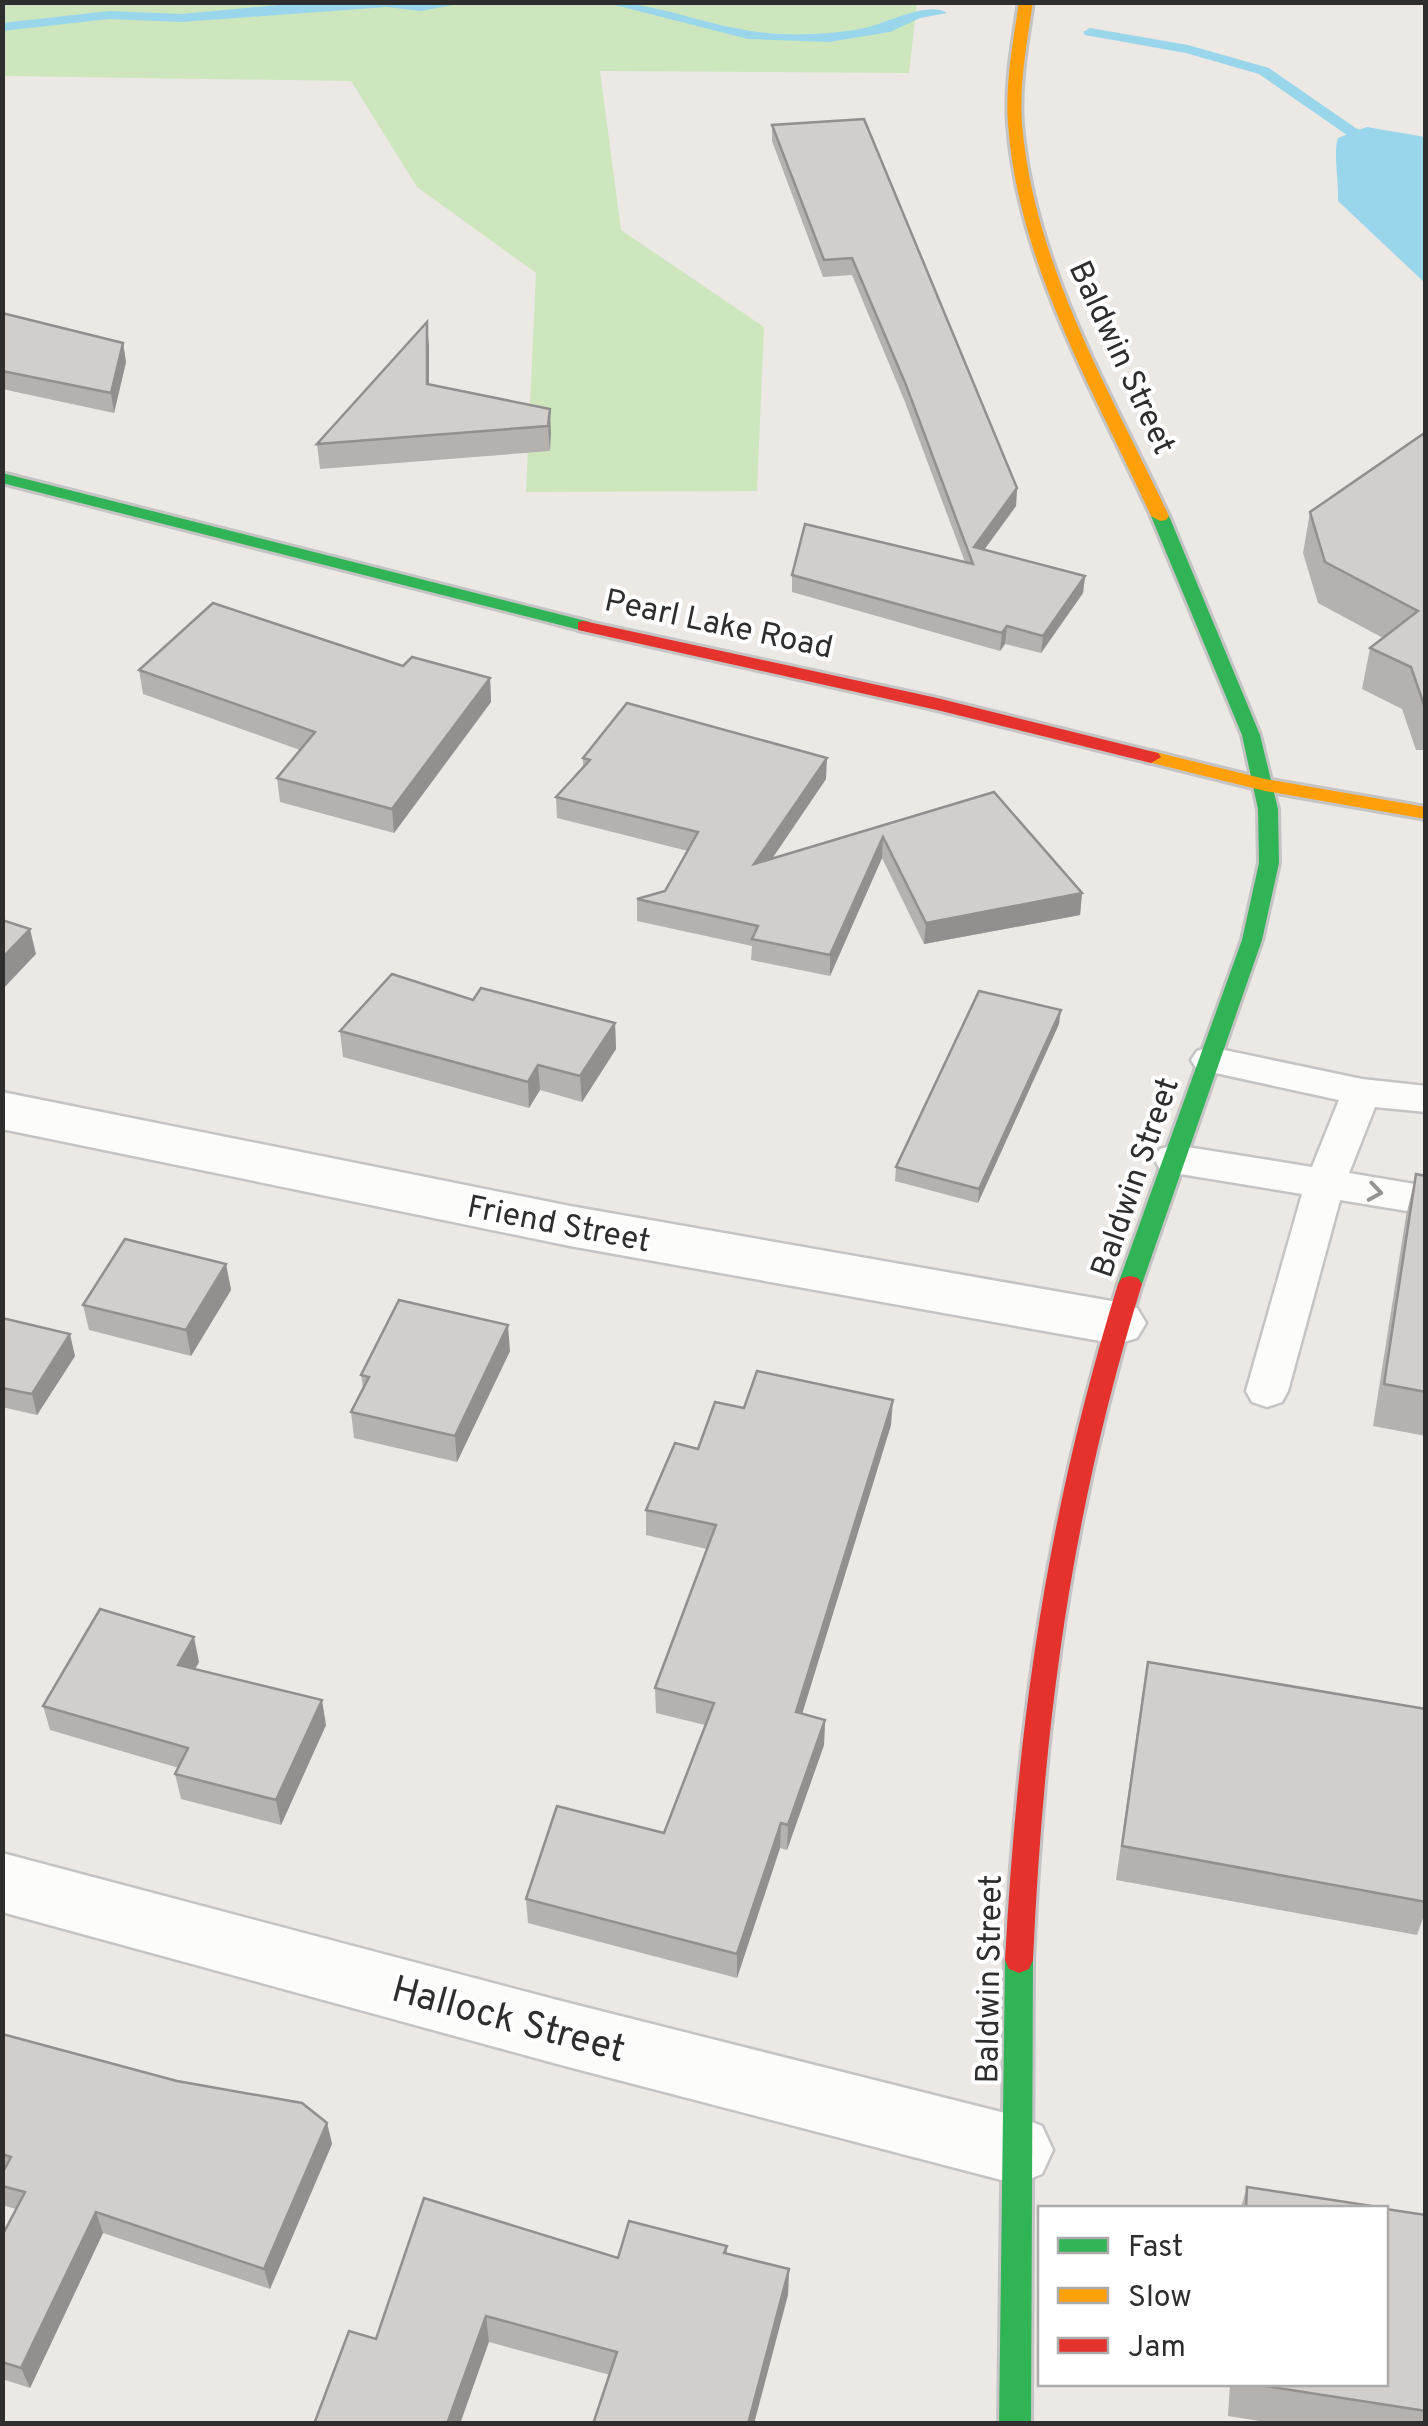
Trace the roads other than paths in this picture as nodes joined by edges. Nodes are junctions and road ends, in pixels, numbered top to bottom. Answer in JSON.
{"nodes":[{"id":1,"x":1026,"y":2,"type":"edge"},
{"id":2,"x":2,"y":478,"type":"edge"},
{"id":3,"x":1265,"y":785,"type":"junction"},
{"id":4,"x":1426,"y":813,"type":"edge"},
{"id":5,"x":1210,"y":1060,"type":"junction"},
{"id":6,"x":1362,"y":1092,"type":"junction"},
{"id":7,"x":1426,"y":1099,"type":"edge"},
{"id":8,"x":2,"y":1110,"type":"edge"},
{"id":9,"x":1174,"y":1160,"type":"junction"},
{"id":10,"x":1324,"y":1184,"type":"junction"},
{"id":11,"x":1426,"y":1200,"type":"edge"},
{"id":12,"x":1117,"y":1323,"type":"junction"},
{"id":13,"x":1268,"y":1391,"type":"dead end"},
{"id":14,"x":2,"y":1882,"type":"edge"},
{"id":15,"x":1018,"y":2150,"type":"junction"},
{"id":16,"x":1015,"y":2424,"type":"edge"}],
"edges":[{"from":1,"to":3,"type":"main road","name":"Baldwin Street"},
{"from":2,"to":3,"type":"main road","name":"Pearl Lake Road"},
{"from":3,"to":4,"type":"main road","name":"Pearl Lake Road"},
{"from":3,"to":5,"type":"main road","name":"Baldwin Street"},
{"from":5,"to":6,"type":"lane"},
{"from":5,"to":9,"type":"main road","name":"Baldwin Street"},
{"from":6,"to":7,"type":"lane"},
{"from":6,"to":10,"type":"lane"},
{"from":8,"to":12,"type":"street","name":"Friend Street"},
{"from":9,"to":10,"type":"lane"},
{"from":9,"to":12,"type":"main road","name":"Baldwin Street"},
{"from":10,"to":11,"type":"lane","one_way":true},
{"from":10,"to":13,"type":"lane"},
{"from":12,"to":15,"type":"main road","name":"Baldwin Street"},
{"from":14,"to":15,"type":"street","name":"Hallock Street"},
{"from":15,"to":16,"type":"main road","name":"Baldwin Street"}]}
